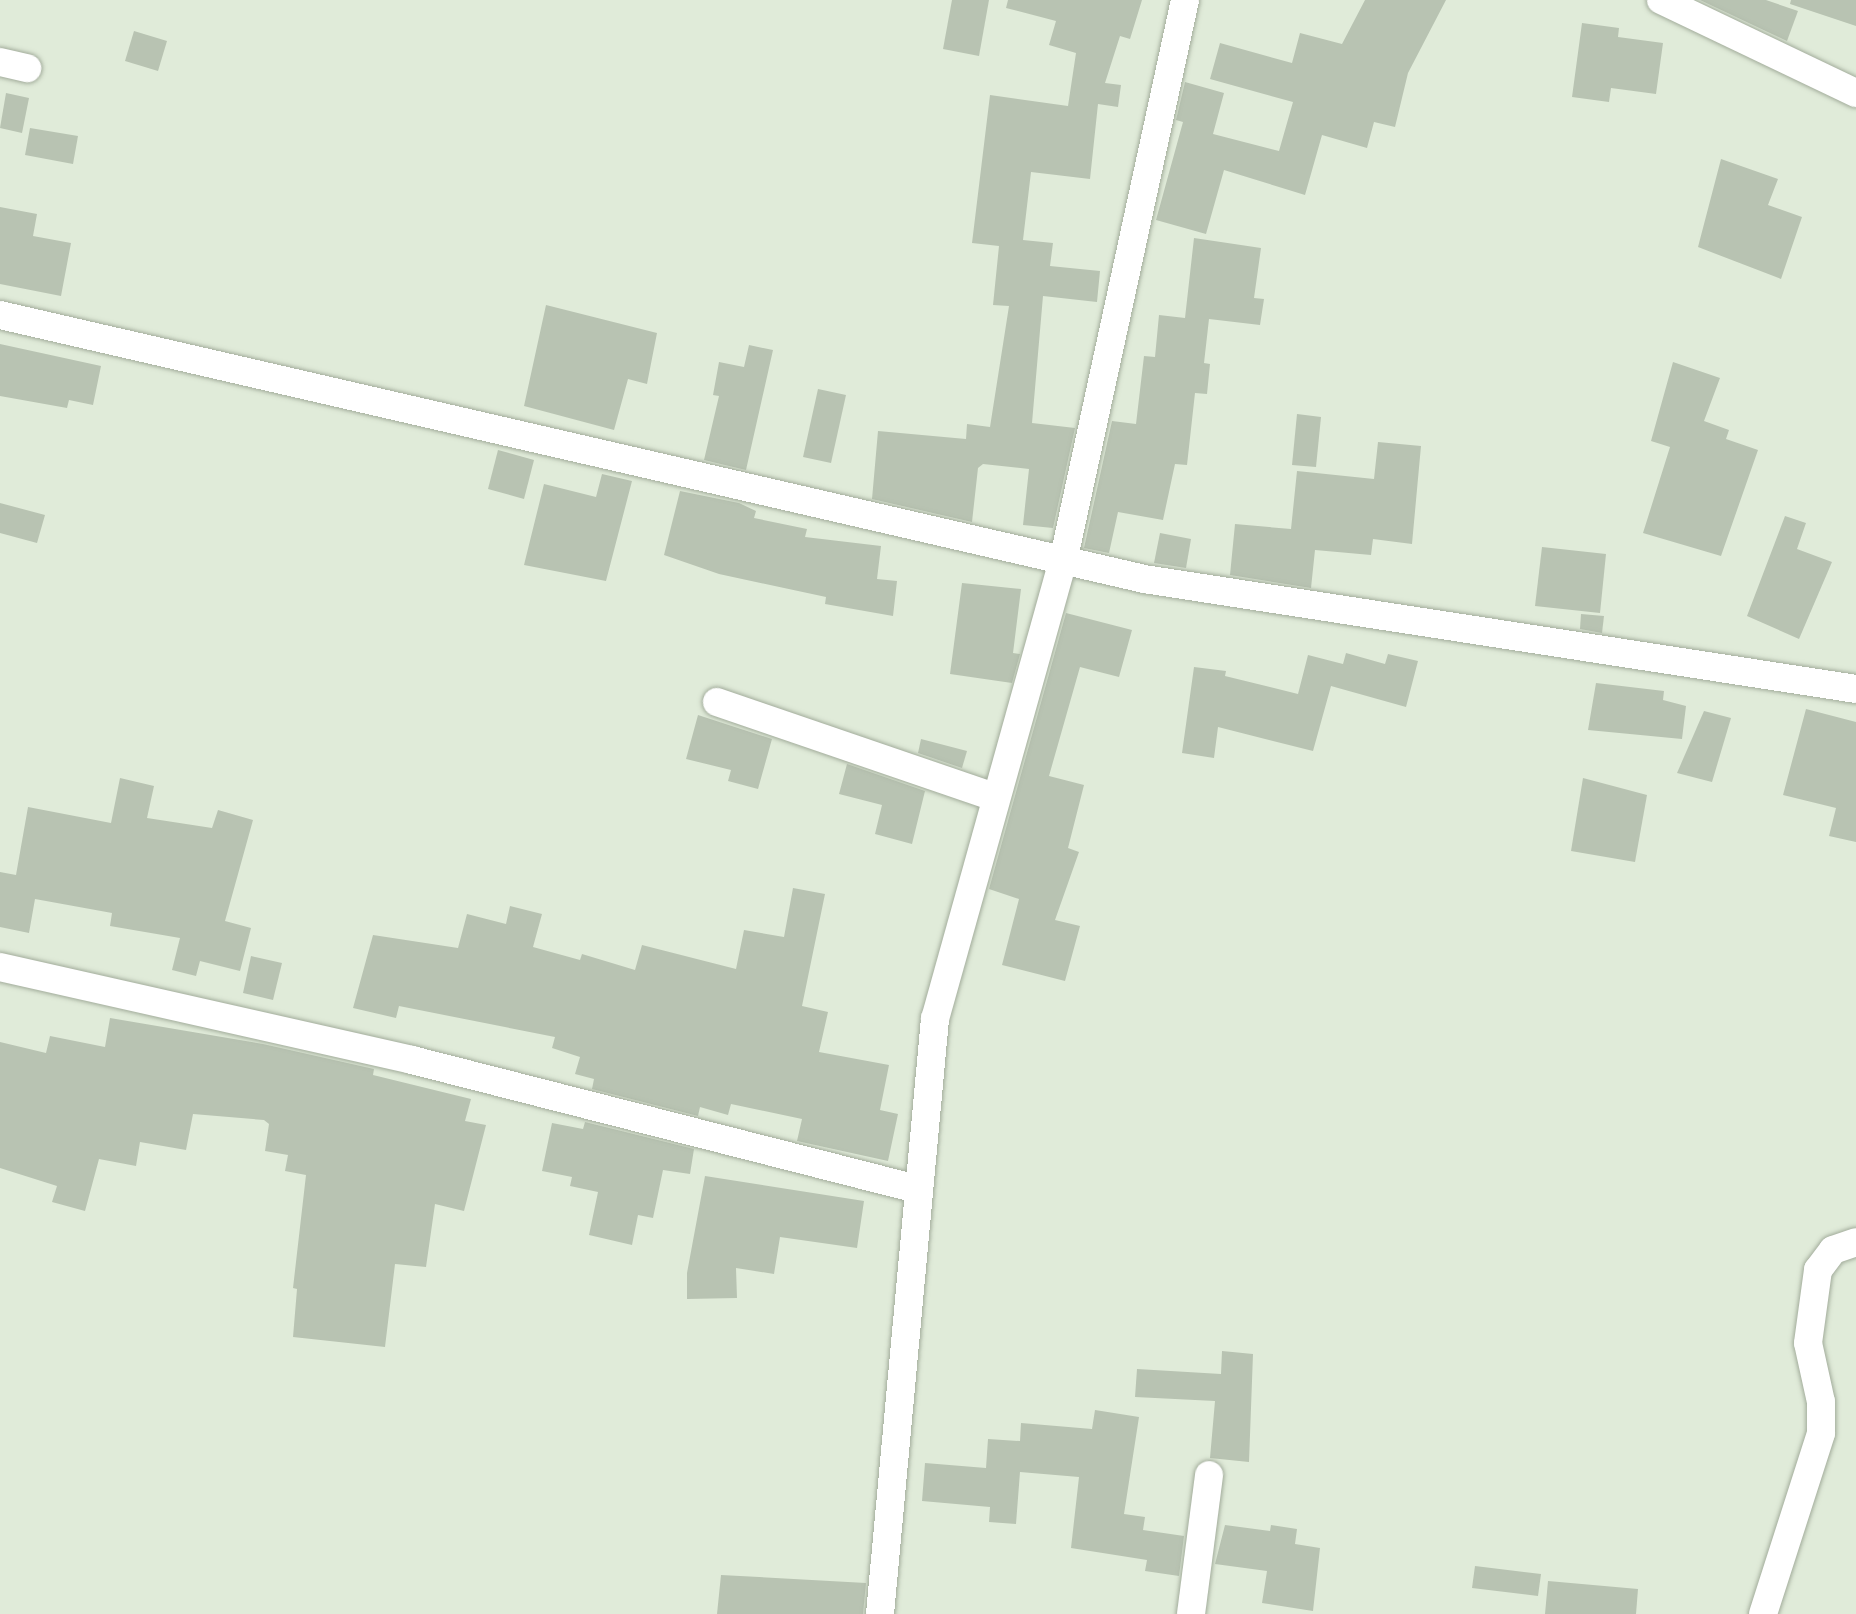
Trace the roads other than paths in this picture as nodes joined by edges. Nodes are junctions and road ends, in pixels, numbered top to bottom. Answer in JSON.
{"nodes":[{"id":1,"x":1661,"y":0,"type":"edge"},
{"id":2,"x":1181,"y":1,"type":"edge"},
{"id":3,"x":1856,"y":93,"type":"edge"},
{"id":4,"x":0,"y":315,"type":"edge"},
{"id":5,"x":1063,"y":562,"type":"junction"},
{"id":6,"x":1856,"y":689,"type":"edge"},
{"id":7,"x":717,"y":702,"type":"dead end"},
{"id":8,"x":994,"y":797,"type":"junction"},
{"id":9,"x":0,"y":967,"type":"edge"},
{"id":10,"x":917,"y":1189,"type":"junction"},
{"id":11,"x":1856,"y":1242,"type":"edge"},
{"id":12,"x":1209,"y":1475,"type":"dead end"},
{"id":13,"x":880,"y":1614,"type":"edge"},
{"id":14,"x":1191,"y":1614,"type":"edge"},
{"id":15,"x":1763,"y":1614,"type":"edge"}],
"edges":[{"from":1,"to":3,"type":"street"},
{"from":2,"to":5,"type":"street"},
{"from":4,"to":5,"type":"street"},
{"from":5,"to":6,"type":"street"},
{"from":5,"to":8,"type":"street"},
{"from":7,"to":8,"type":"street"},
{"from":8,"to":10,"type":"street"},
{"from":9,"to":10,"type":"street"},
{"from":10,"to":13,"type":"street"},
{"from":11,"to":15,"type":"street"},
{"from":12,"to":14,"type":"street"}]}
